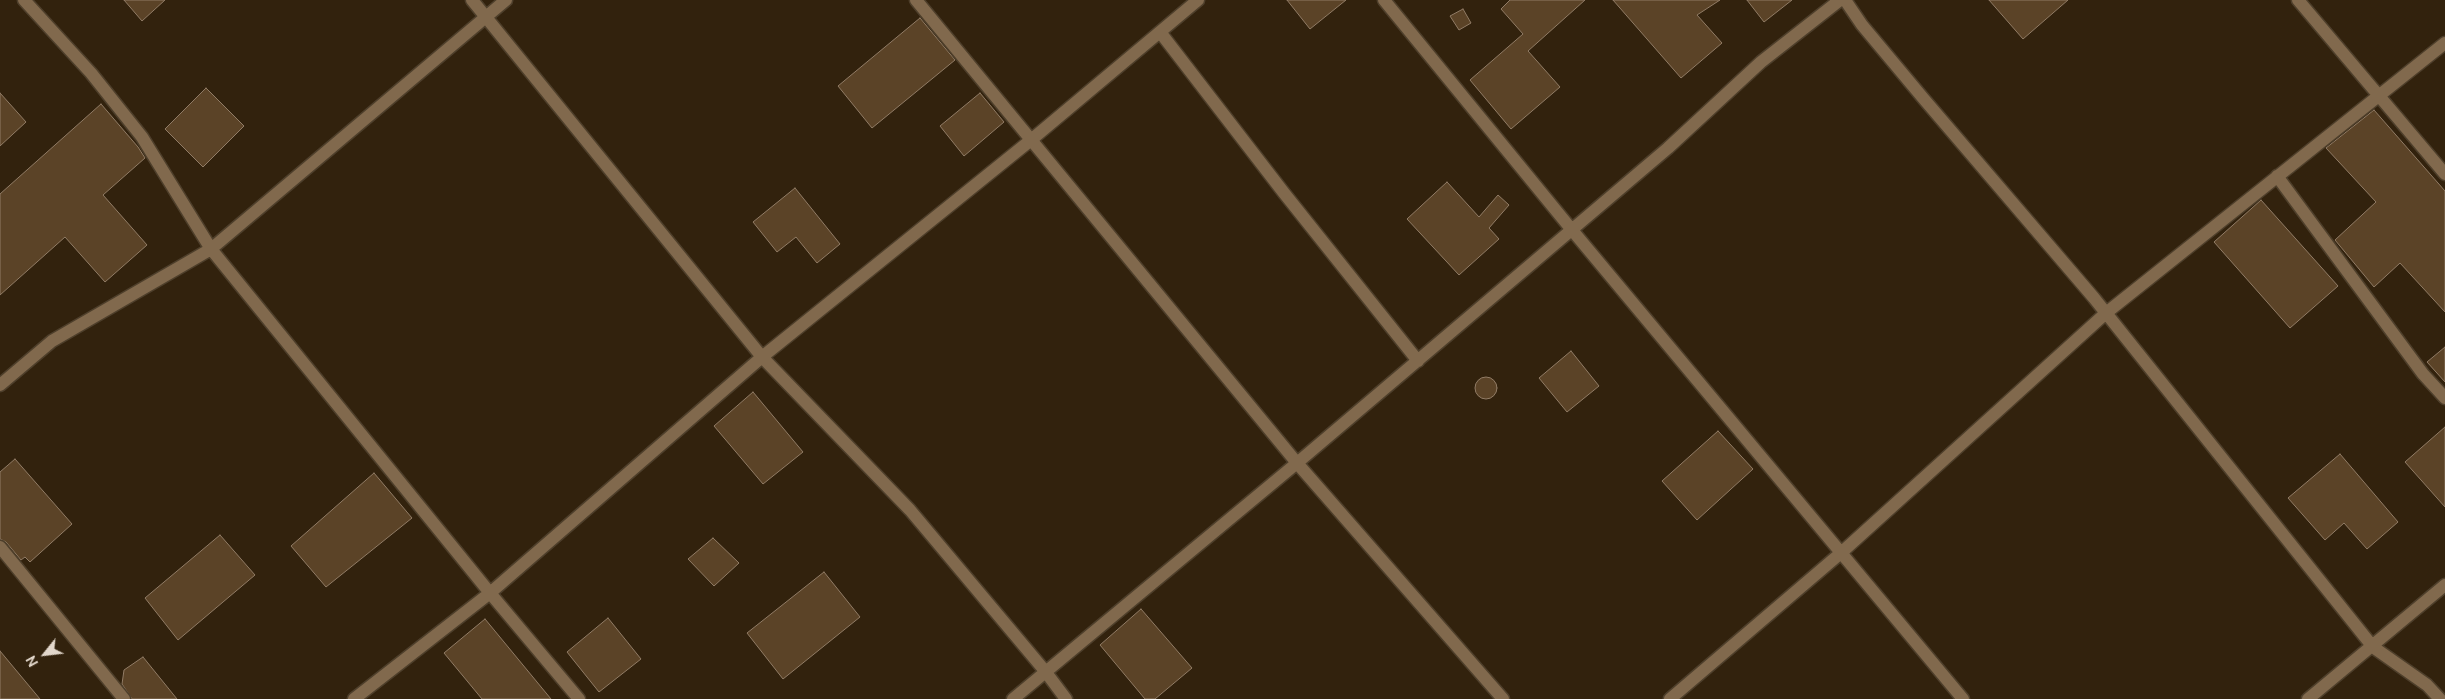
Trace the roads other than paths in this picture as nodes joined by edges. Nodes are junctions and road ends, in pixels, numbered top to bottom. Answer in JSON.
{"nodes":[{"id":1,"x":24,"y":0,"type":"edge"},
{"id":2,"x":472,"y":0,"type":"edge"},
{"id":3,"x":506,"y":0,"type":"edge"},
{"id":4,"x":916,"y":0,"type":"edge"},
{"id":5,"x":1198,"y":0,"type":"edge"},
{"id":6,"x":1384,"y":0,"type":"edge"},
{"id":7,"x":1840,"y":0,"type":"edge"},
{"id":8,"x":1845,"y":0,"type":"edge"},
{"id":9,"x":2298,"y":0,"type":"edge"},
{"id":10,"x":485,"y":16,"type":"junction"},
{"id":11,"x":1160,"y":32,"type":"junction"},
{"id":12,"x":2445,"y":43,"type":"edge"},
{"id":13,"x":2379,"y":95,"type":"junction"},
{"id":14,"x":1031,"y":140,"type":"junction"},
{"id":15,"x":2445,"y":174,"type":"edge"},
{"id":16,"x":2277,"y":176,"type":"junction"},
{"id":17,"x":1572,"y":230,"type":"junction"},
{"id":18,"x":211,"y":249,"type":"junction"},
{"id":19,"x":2106,"y":313,"type":"junction"},
{"id":20,"x":762,"y":357,"type":"junction"},
{"id":21,"x":1418,"y":361,"type":"junction"},
{"id":22,"x":0,"y":385,"type":"edge"},
{"id":23,"x":2445,"y":398,"type":"edge"},
{"id":24,"x":1297,"y":463,"type":"junction"},
{"id":25,"x":0,"y":547,"type":"edge"},
{"id":26,"x":1842,"y":552,"type":"junction"},
{"id":27,"x":2445,"y":586,"type":"edge"},
{"id":28,"x":490,"y":593,"type":"junction"},
{"id":29,"x":2373,"y":647,"type":"junction"},
{"id":30,"x":1046,"y":671,"type":"junction"},
{"id":31,"x":124,"y":699,"type":"edge"},
{"id":32,"x":354,"y":699,"type":"edge"},
{"id":33,"x":579,"y":699,"type":"edge"},
{"id":34,"x":1013,"y":699,"type":"edge"},
{"id":35,"x":1066,"y":699,"type":"edge"},
{"id":36,"x":1503,"y":699,"type":"edge"},
{"id":37,"x":1670,"y":699,"type":"edge"},
{"id":38,"x":1963,"y":699,"type":"edge"},
{"id":39,"x":2308,"y":699,"type":"edge"},
{"id":40,"x":2440,"y":699,"type":"edge"}],
"edges":[{"from":1,"to":18,"type":"street"},
{"from":2,"to":10,"type":"street"},
{"from":3,"to":10,"type":"street"},
{"from":4,"to":14,"type":"street"},
{"from":5,"to":11,"type":"street"},
{"from":6,"to":17,"type":"street"},
{"from":7,"to":17,"type":"street"},
{"from":8,"to":19,"type":"street"},
{"from":9,"to":13,"type":"street"},
{"from":10,"to":18,"type":"street"},
{"from":10,"to":20,"type":"street"},
{"from":11,"to":14,"type":"street"},
{"from":11,"to":21,"type":"street"},
{"from":12,"to":13,"type":"street"},
{"from":13,"to":15,"type":"street"},
{"from":13,"to":16,"type":"street"},
{"from":14,"to":20,"type":"street"},
{"from":14,"to":24,"type":"street"},
{"from":16,"to":19,"type":"street"},
{"from":16,"to":23,"type":"street"},
{"from":17,"to":21,"type":"street"},
{"from":17,"to":26,"type":"street"},
{"from":18,"to":22,"type":"street"},
{"from":18,"to":28,"type":"street"},
{"from":19,"to":26,"type":"street"},
{"from":19,"to":29,"type":"street"},
{"from":20,"to":28,"type":"street"},
{"from":20,"to":30,"type":"street"},
{"from":21,"to":24,"type":"street"},
{"from":24,"to":30,"type":"street"},
{"from":24,"to":36,"type":"street"},
{"from":25,"to":31,"type":"street"},
{"from":26,"to":37,"type":"street"},
{"from":26,"to":38,"type":"street"},
{"from":27,"to":29,"type":"street"},
{"from":28,"to":32,"type":"street"},
{"from":28,"to":33,"type":"street"},
{"from":29,"to":39,"type":"street"},
{"from":29,"to":40,"type":"street"},
{"from":30,"to":34,"type":"street"},
{"from":30,"to":35,"type":"street"}]}
